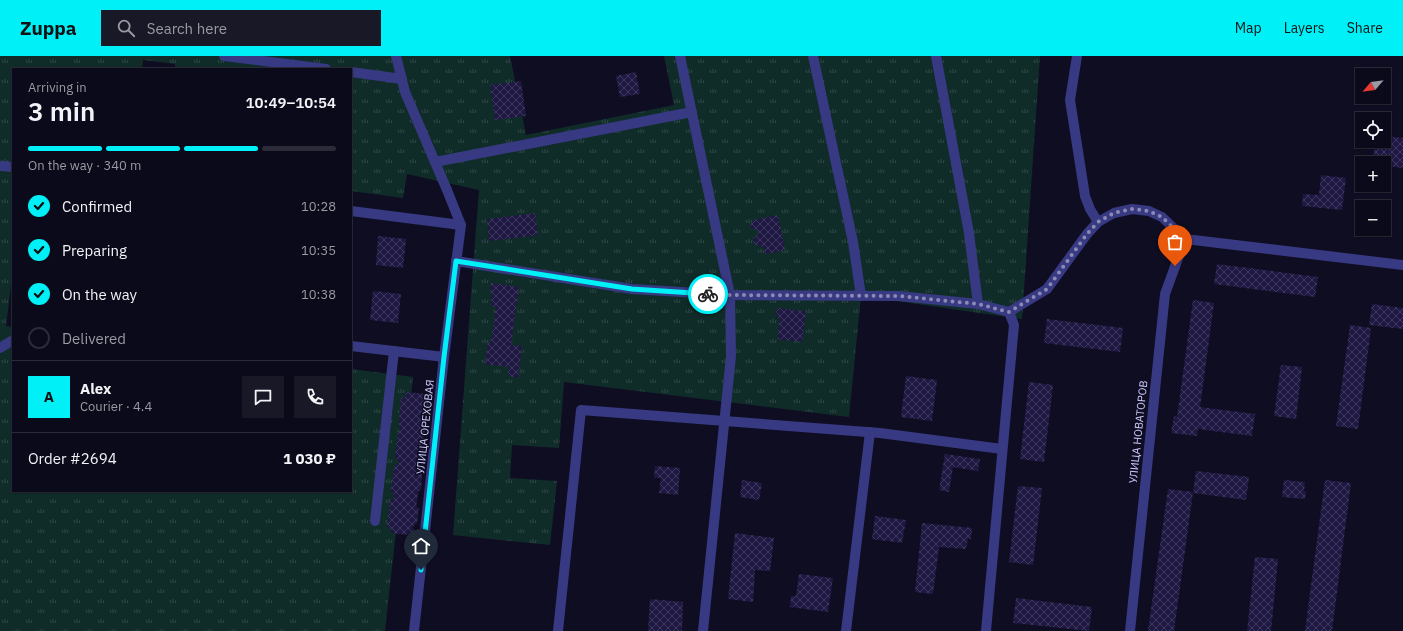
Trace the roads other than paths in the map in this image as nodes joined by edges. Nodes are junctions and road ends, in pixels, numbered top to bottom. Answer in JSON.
{"nodes":[{"id":1,"x":224,"y":56,"type":"edge"},
{"id":2,"x":396,"y":56,"type":"edge"},
{"id":3,"x":680,"y":56,"type":"edge"},
{"id":4,"x":813,"y":56,"type":"edge"},
{"id":5,"x":936,"y":56,"type":"edge"},
{"id":6,"x":1076,"y":56,"type":"edge"},
{"id":7,"x":318,"y":68,"type":"edge"},
{"id":8,"x":352,"y":72,"type":"edge"},
{"id":9,"x":402,"y":79,"type":"junction"},
{"id":10,"x":692,"y":112,"type":"junction"},
{"id":11,"x":435,"y":162,"type":"junction"},
{"id":12,"x":0,"y":166,"type":"edge"},
{"id":13,"x":12,"y":167,"type":"edge"},
{"id":14,"x":352,"y":211,"type":"edge"},
{"id":15,"x":1098,"y":222,"type":"junction"},
{"id":16,"x":461,"y":225,"type":"junction"},
{"id":17,"x":1185,"y":239,"type":"junction"},
{"id":18,"x":456,"y":261,"type":"junction"},
{"id":19,"x":1403,"y":265,"type":"edge"},
{"id":20,"x":730,"y":295,"type":"junction"},
{"id":21,"x":861,"y":296,"type":"junction"},
{"id":22,"x":978,"y":304,"type":"junction"},
{"id":23,"x":1009,"y":312,"type":"junction"},
{"id":24,"x":12,"y":341,"type":"edge"},
{"id":25,"x":352,"y":346,"type":"edge"},
{"id":26,"x":0,"y":348,"type":"edge"},
{"id":27,"x":394,"y":351,"type":"junction"},
{"id":28,"x":444,"y":357,"type":"junction"},
{"id":29,"x":725,"y":421,"type":"junction"},
{"id":30,"x":870,"y":432,"type":"junction"},
{"id":31,"x":1002,"y":449,"type":"junction"},
{"id":32,"x":375,"y":521,"type":"dead end"},
{"id":33,"x":414,"y":631,"type":"edge"},
{"id":34,"x":558,"y":631,"type":"edge"},
{"id":35,"x":703,"y":631,"type":"edge"},
{"id":36,"x":846,"y":631,"type":"edge"},
{"id":37,"x":986,"y":631,"type":"edge"},
{"id":38,"x":1130,"y":631,"type":"edge"}],
"edges":[{"from":1,"to":7,"type":"street"},
{"from":2,"to":9,"type":"street"},
{"from":3,"to":10,"type":"street"},
{"from":4,"to":21,"type":"street"},
{"from":5,"to":22,"type":"street"},
{"from":6,"to":15,"type":"street"},
{"from":8,"to":9,"type":"street"},
{"from":9,"to":11,"type":"street"},
{"from":10,"to":11,"type":"street"},
{"from":10,"to":20,"type":"street"},
{"from":11,"to":16,"type":"street"},
{"from":12,"to":13,"type":"street"},
{"from":14,"to":16,"type":"street"},
{"from":15,"to":17,"type":"street"},
{"from":15,"to":23,"type":"street"},
{"from":16,"to":18,"type":"street","name":"УЛИЦА ОРЕХОВАЯ"},
{"from":17,"to":19,"type":"street"},
{"from":17,"to":38,"type":"street","name":"УЛИЦА НОВАТОРОВ"},
{"from":18,"to":20,"type":"street"},
{"from":18,"to":28,"type":"street","name":"УЛИЦА ОРЕХОВАЯ"},
{"from":20,"to":21,"type":"street"},
{"from":20,"to":29,"type":"street"},
{"from":21,"to":22,"type":"street"},
{"from":22,"to":23,"type":"street"},
{"from":23,"to":31,"type":"street"},
{"from":24,"to":26,"type":"street"},
{"from":25,"to":27,"type":"street"},
{"from":27,"to":28,"type":"street"},
{"from":27,"to":32,"type":"street"},
{"from":28,"to":33,"type":"street","name":"УЛИЦА ОРЕХОВАЯ"},
{"from":29,"to":30,"type":"street"},
{"from":29,"to":34,"type":"street"},
{"from":29,"to":35,"type":"street"},
{"from":30,"to":31,"type":"street"},
{"from":30,"to":36,"type":"street"},
{"from":31,"to":37,"type":"street"}]}
